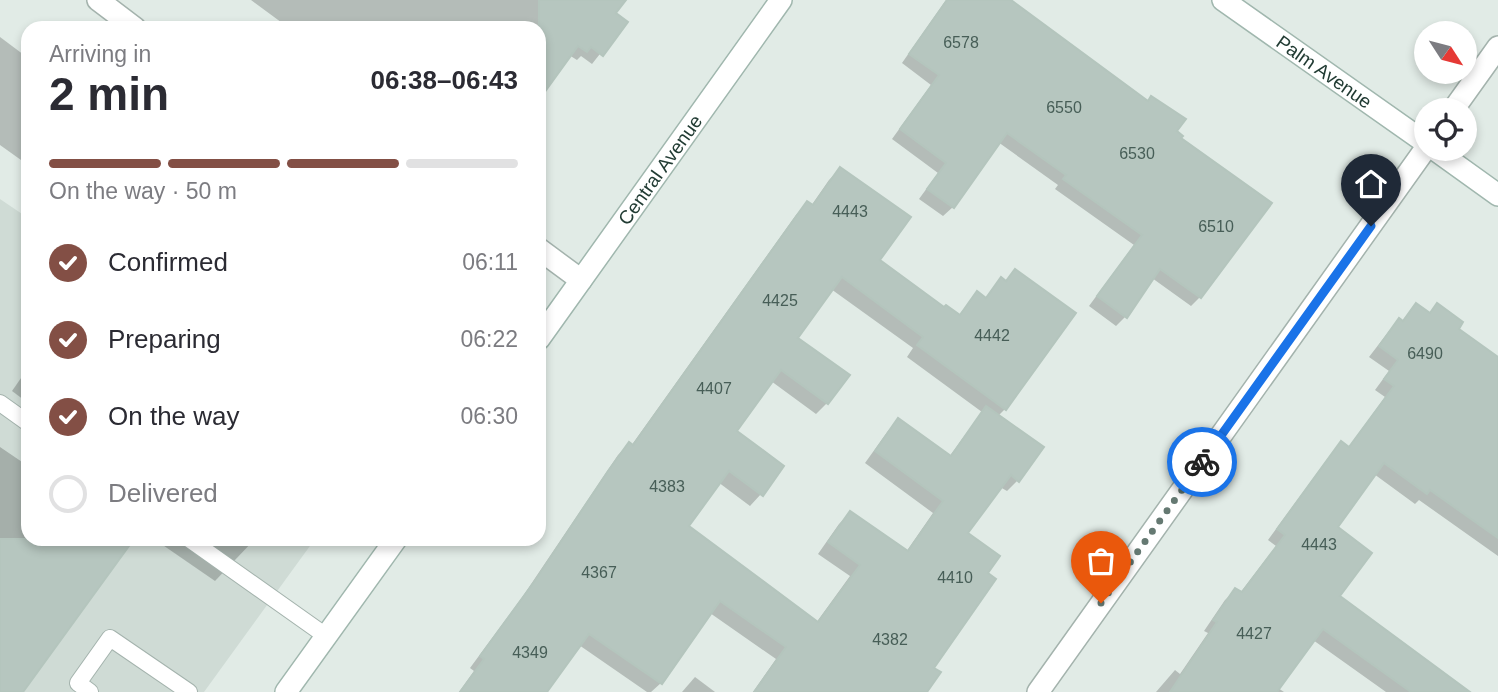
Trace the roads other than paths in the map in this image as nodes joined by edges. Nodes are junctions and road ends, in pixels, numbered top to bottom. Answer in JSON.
{"nodes":[{"id":1,"x":99,"y":0,"type":"edge"},
{"id":2,"x":781,"y":0,"type":"edge"},
{"id":3,"x":1223,"y":0,"type":"edge"},
{"id":4,"x":126,"y":21,"type":"edge"},
{"id":5,"x":1498,"y":47,"type":"edge"},
{"id":6,"x":1462,"y":98,"type":"edge"},
{"id":7,"x":1414,"y":137,"type":"edge"},
{"id":8,"x":1415,"y":161,"type":"edge"},
{"id":9,"x":1451,"y":161,"type":"edge"},
{"id":10,"x":1498,"y":195,"type":"edge"},
{"id":11,"x":546,"y":254,"type":"edge"},
{"id":12,"x":582,"y":280,"type":"junction"},
{"id":13,"x":546,"y":329,"type":"edge"},
{"id":14,"x":0,"y":402,"type":"edge"},
{"id":15,"x":21,"y":418,"type":"edge"},
{"id":16,"x":199,"y":546,"type":"edge"},
{"id":17,"x":391,"y":546,"type":"edge"},
{"id":18,"x":326,"y":636,"type":"junction"},
{"id":19,"x":84,"y":688,"type":"edge"},
{"id":20,"x":189,"y":692,"type":"edge"},
{"id":21,"x":286,"y":692,"type":"edge"},
{"id":22,"x":1038,"y":692,"type":"edge"}],
"edges":[{"from":1,"to":4,"type":"street"},
{"from":2,"to":12,"type":"street","name":"Central Avenue"},
{"from":3,"to":7,"type":"street","name":"Palm Avenue"},
{"from":5,"to":6,"type":"street"},
{"from":8,"to":22,"type":"street"},
{"from":9,"to":10,"type":"street"},
{"from":11,"to":12,"type":"street"},
{"from":12,"to":13,"type":"street","name":"Central Avenue"},
{"from":14,"to":15,"type":"lane"},
{"from":16,"to":18,"type":"lane"},
{"from":17,"to":18,"type":"street"},
{"from":18,"to":21,"type":"street"},
{"from":19,"to":20,"type":"lane"}]}
